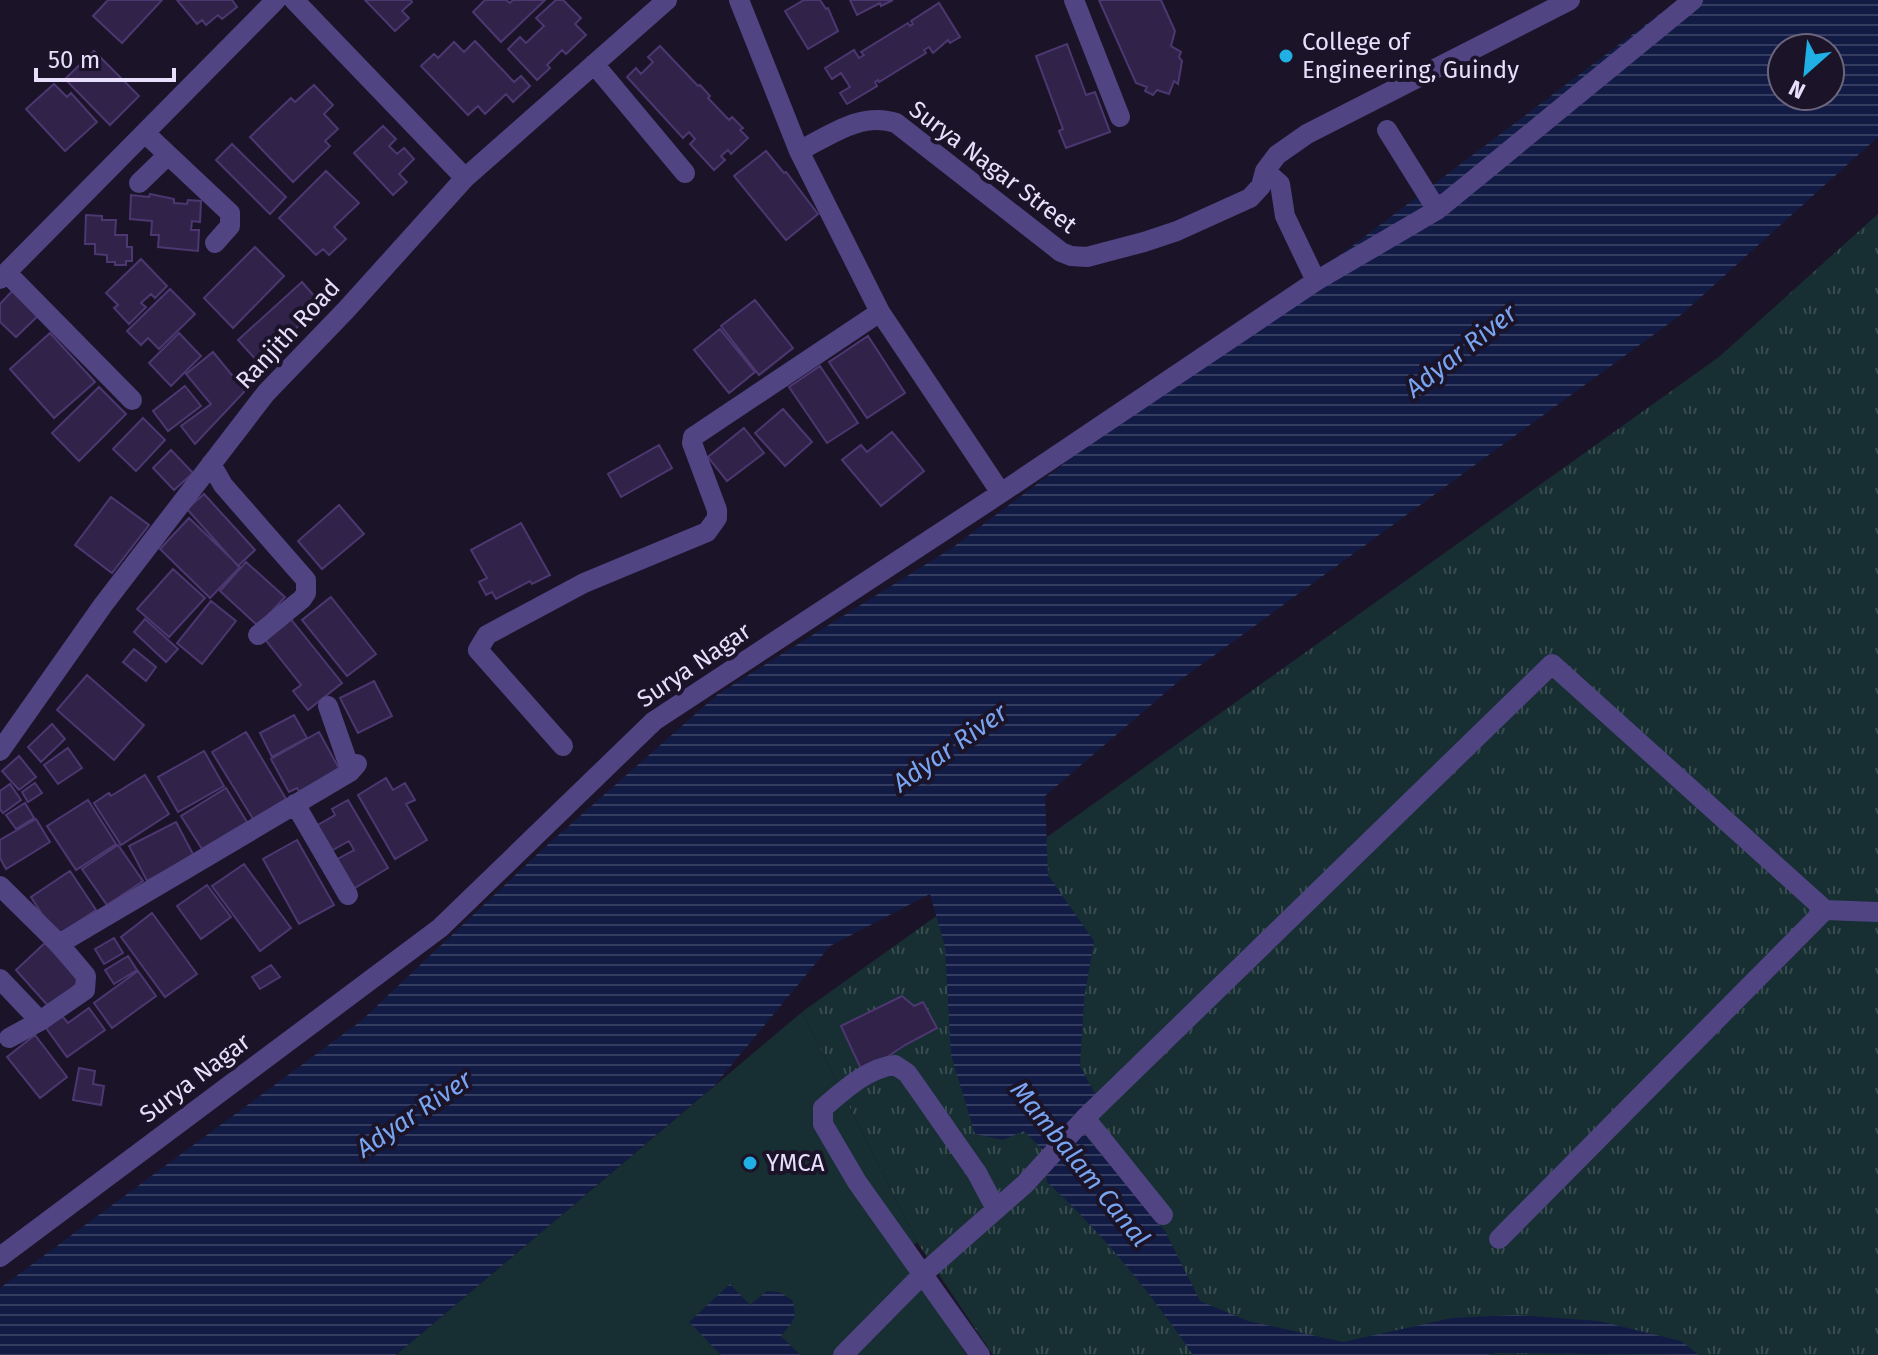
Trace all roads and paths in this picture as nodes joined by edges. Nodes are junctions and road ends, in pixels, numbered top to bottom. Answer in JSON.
{"nodes":[{"id":1,"x":276,"y":0,"type":"edge"},
{"id":2,"x":294,"y":0,"type":"edge"},
{"id":3,"x":667,"y":0,"type":"edge"},
{"id":4,"x":739,"y":0,"type":"edge"},
{"id":5,"x":1074,"y":0,"type":"edge"},
{"id":6,"x":1570,"y":0,"type":"edge"},
{"id":7,"x":1693,"y":0,"type":"edge"},
{"id":8,"x":594,"y":64,"type":"junction"},
{"id":9,"x":1120,"y":117,"type":"dead end"},
{"id":10,"x":1387,"y":130,"type":"dead end"},
{"id":11,"x":146,"y":134,"type":"junction"},
{"id":12,"x":799,"y":151,"type":"junction"},
{"id":13,"x":168,"y":155,"type":"junction"},
{"id":14,"x":1265,"y":171,"type":"junction"},
{"id":15,"x":685,"y":173,"type":"dead end"},
{"id":16,"x":465,"y":178,"type":"junction"},
{"id":17,"x":139,"y":183,"type":"dead end"},
{"id":18,"x":1437,"y":210,"type":"junction"},
{"id":19,"x":215,"y":243,"type":"dead end"},
{"id":20,"x":3,"y":276,"type":"edge"},
{"id":21,"x":1316,"y":281,"type":"junction"},
{"id":22,"x":880,"y":312,"type":"junction"},
{"id":23,"x":132,"y":400,"type":"dead end"},
{"id":24,"x":211,"y":464,"type":"junction"},
{"id":25,"x":1001,"y":493,"type":"junction"},
{"id":26,"x":258,"y":635,"type":"dead end"},
{"id":27,"x":328,"y":706,"type":"dead end"},
{"id":28,"x":563,"y":746,"type":"dead end"},
{"id":29,"x":0,"y":751,"type":"edge"},
{"id":30,"x":295,"y":804,"type":"junction"},
{"id":31,"x":0,"y":886,"type":"edge"},
{"id":32,"x":348,"y":895,"type":"dead end"},
{"id":33,"x":1825,"y":910,"type":"junction"},
{"id":34,"x":1878,"y":912,"type":"edge"},
{"id":35,"x":59,"y":944,"type":"junction"},
{"id":36,"x":0,"y":979,"type":"edge"},
{"id":37,"x":40,"y":1021,"type":"junction"},
{"id":38,"x":9,"y":1038,"type":"dead end"},
{"id":39,"x":1085,"y":1118,"type":"junction"},
{"id":40,"x":996,"y":1209,"type":"junction"},
{"id":41,"x":1163,"y":1215,"type":"dead end"},
{"id":42,"x":1499,"y":1239,"type":"dead end"},
{"id":43,"x":0,"y":1257,"type":"edge"},
{"id":44,"x":924,"y":1273,"type":"junction"},
{"id":45,"x":843,"y":1355,"type":"edge"},
{"id":46,"x":980,"y":1355,"type":"edge"}],
"edges":[{"from":1,"to":11,"type":"street"},
{"from":2,"to":16,"type":"street"},
{"from":3,"to":8,"type":"street","name":"Ranjith Road"},
{"from":4,"to":12,"type":"street"},
{"from":5,"to":9,"type":"street"},
{"from":6,"to":14,"type":"street","name":"Surya Nagar Street"},
{"from":7,"to":18,"type":"street","name":"Surya Nagar"},
{"from":8,"to":15,"type":"street"},
{"from":8,"to":16,"type":"street","name":"Ranjith Road"},
{"from":10,"to":18,"type":"street"},
{"from":11,"to":13,"type":"street"},
{"from":11,"to":20,"type":"street"},
{"from":12,"to":14,"type":"street","name":"Surya Nagar Street"},
{"from":12,"to":22,"type":"street"},
{"from":13,"to":17,"type":"street"},
{"from":13,"to":19,"type":"street"},
{"from":14,"to":21,"type":"street"},
{"from":16,"to":24,"type":"street","name":"Ranjith Road"},
{"from":18,"to":21,"type":"street","name":"Surya Nagar"},
{"from":20,"to":23,"type":"street"},
{"from":21,"to":25,"type":"street","name":"Surya Nagar"},
{"from":22,"to":25,"type":"street"},
{"from":22,"to":28,"type":"street"},
{"from":24,"to":26,"type":"street"},
{"from":24,"to":29,"type":"street","name":"Ranjith Road"},
{"from":25,"to":43,"type":"street","name":"Surya Nagar"},
{"from":27,"to":30,"type":"street"},
{"from":30,"to":32,"type":"street"},
{"from":30,"to":35,"type":"street"},
{"from":31,"to":35,"type":"street"},
{"from":33,"to":34,"type":"street"},
{"from":33,"to":39,"type":"street"},
{"from":33,"to":42,"type":"street"},
{"from":35,"to":37,"type":"street"},
{"from":36,"to":37,"type":"street"},
{"from":37,"to":38,"type":"street"},
{"from":39,"to":40,"type":"street"},
{"from":39,"to":41,"type":"street"},
{"from":40,"to":44,"type":"street"},
{"from":40,"to":44,"type":"street"},
{"from":44,"to":45,"type":"street"},
{"from":44,"to":46,"type":"street"}]}
